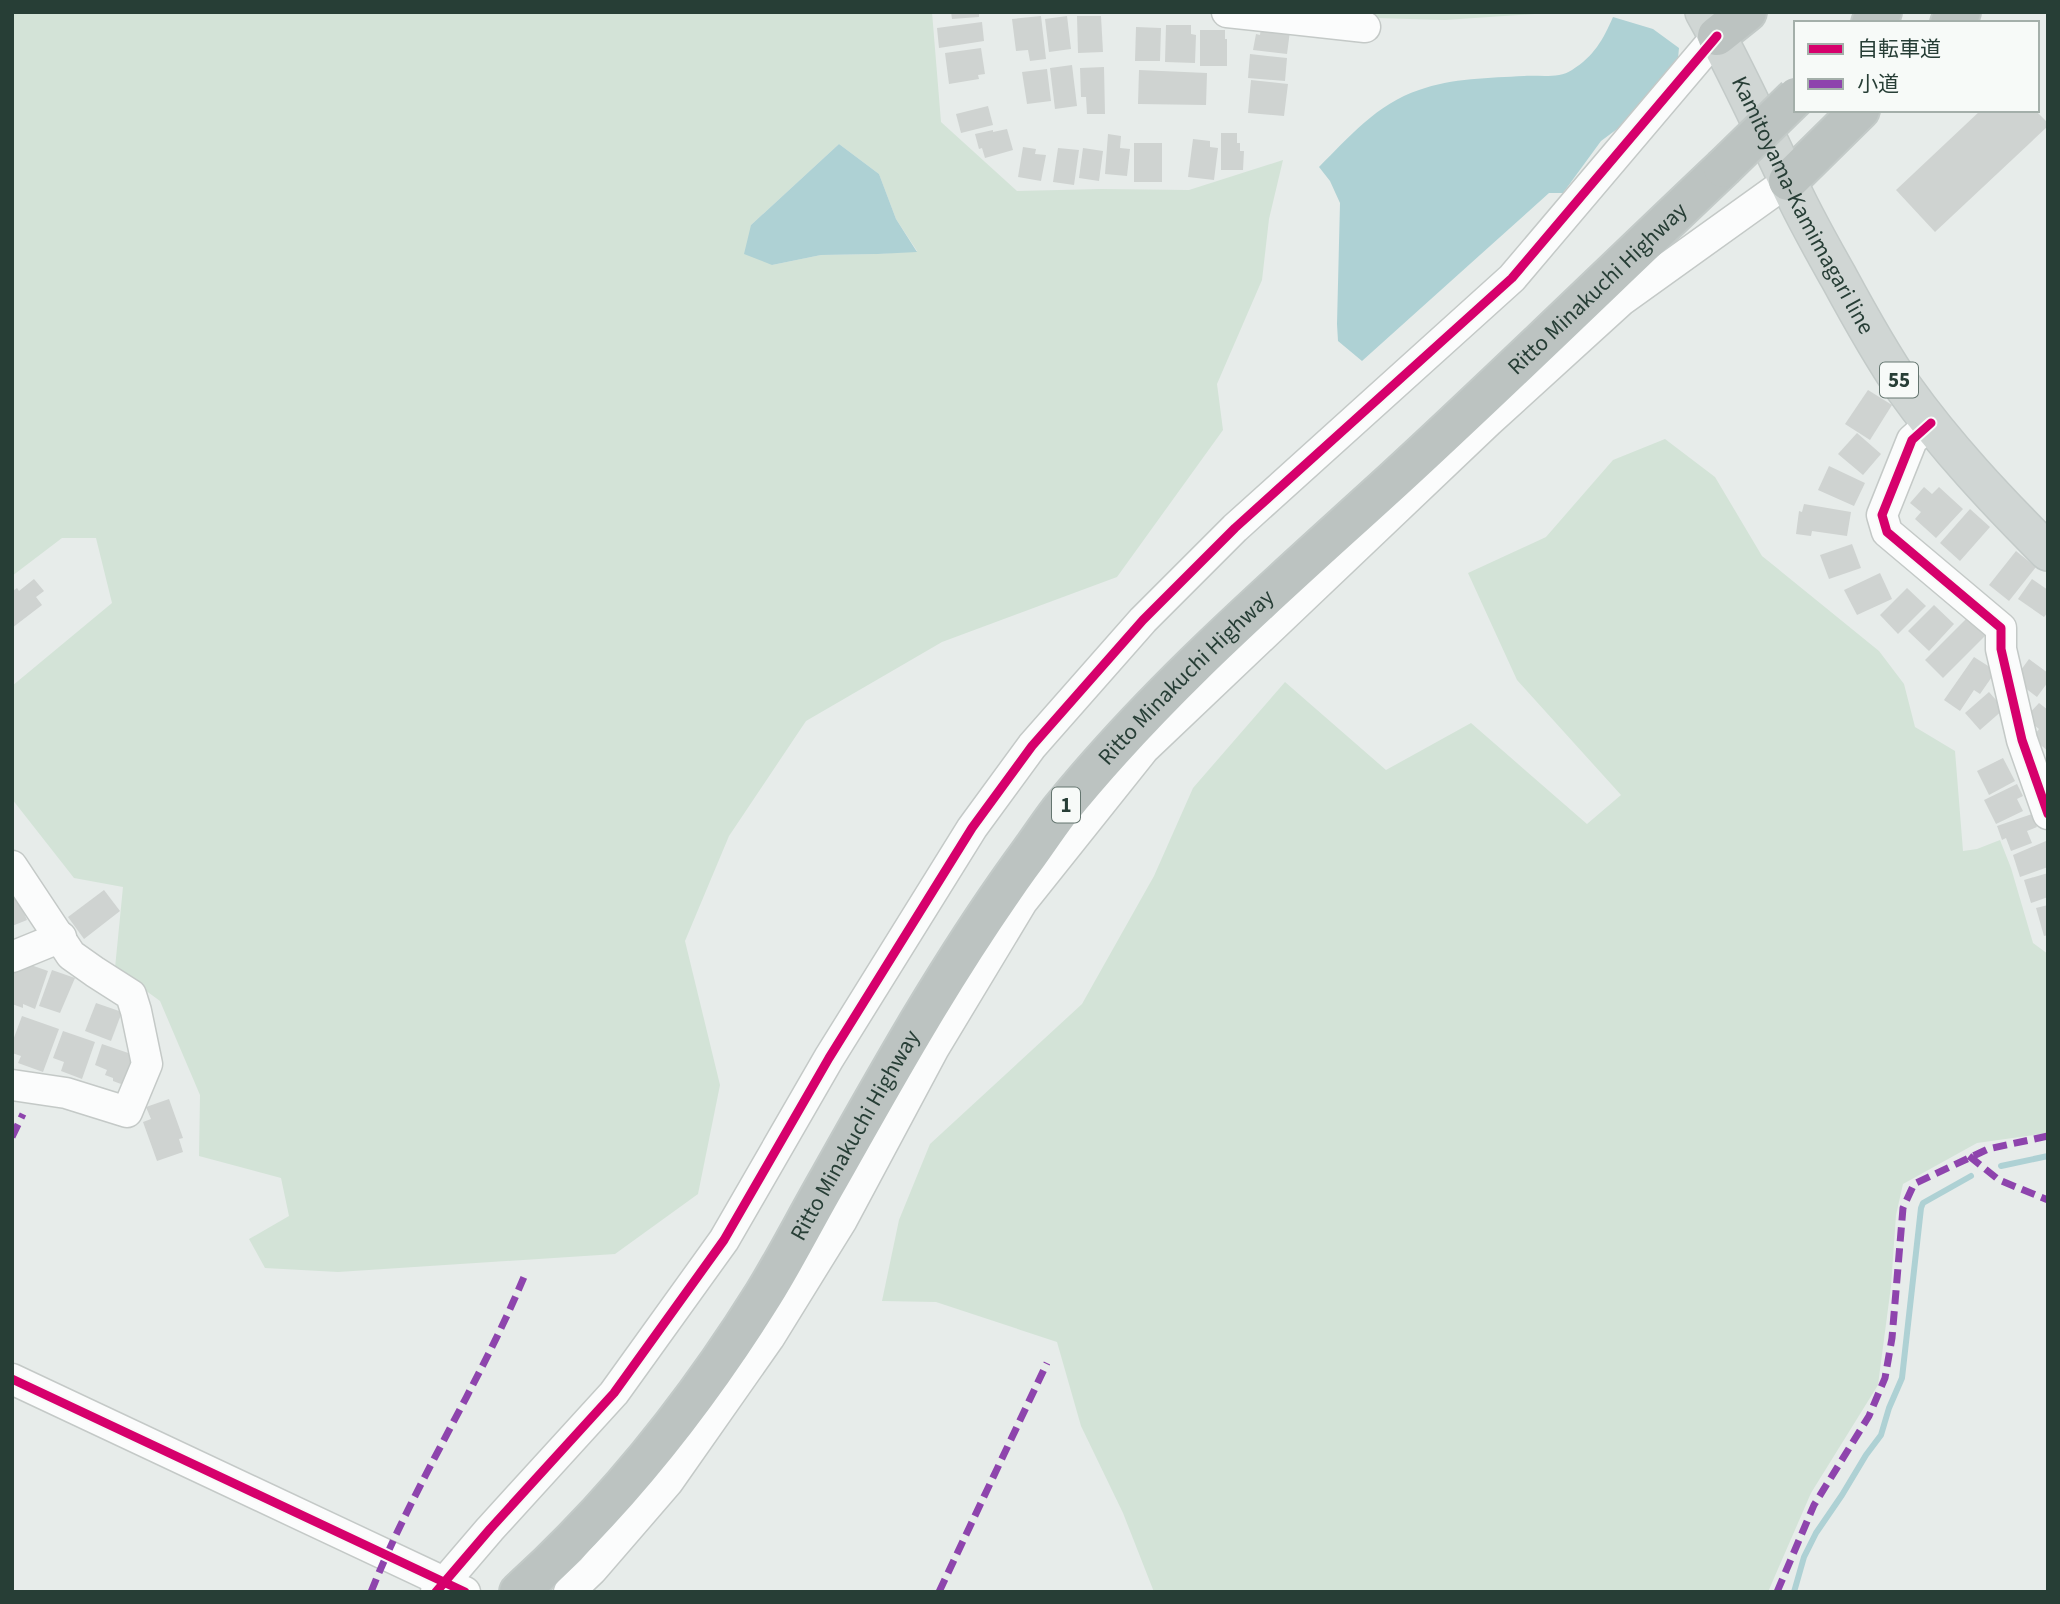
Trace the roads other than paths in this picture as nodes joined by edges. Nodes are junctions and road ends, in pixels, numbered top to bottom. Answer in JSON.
{"nodes":[{"id":1,"x":1227,"y":12,"type":"edge"},
{"id":2,"x":1747,"y":12,"type":"edge"},
{"id":3,"x":1711,"y":24,"type":"edge"},
{"id":4,"x":1365,"y":27,"type":"dead end"},
{"id":5,"x":1794,"y":99,"type":"edge"},
{"id":6,"x":1858,"y":112,"type":"edge"},
{"id":7,"x":1787,"y":181,"type":"junction"},
{"id":8,"x":1931,"y":423,"type":"junction"},
{"id":9,"x":2048,"y":552,"type":"edge"},
{"id":10,"x":2048,"y":814,"type":"edge"},
{"id":11,"x":12,"y":866,"type":"edge"},
{"id":12,"x":61,"y":937,"type":"junction"},
{"id":13,"x":12,"y":957,"type":"edge"},
{"id":14,"x":12,"y":1085,"type":"edge"},
{"id":15,"x":12,"y":1379,"type":"edge"},
{"id":16,"x":561,"y":1576,"type":"edge"},
{"id":17,"x":449,"y":1589,"type":"edge"},
{"id":18,"x":519,"y":1592,"type":"edge"}],
"edges":[{"from":1,"to":4,"type":"street"},
{"from":2,"to":3,"type":"highway"},
{"from":3,"to":7,"type":"main road","name":"Kamitoyama-Kamimagari line","number":"55"},
{"from":3,"to":17,"type":"street"},
{"from":5,"to":16,"type":"highway","name":"Ritto Minakuchi Highway","number":"1","bridge":true},
{"from":6,"to":7,"type":"highway"},
{"from":7,"to":8,"type":"main road","name":"Kamitoyama-Kamimagari line","number":"55"},
{"from":7,"to":16,"type":"street"},
{"from":8,"to":9,"type":"main road","name":"Kamitoyama-Kamimagari line","number":"55"},
{"from":8,"to":10,"type":"street"},
{"from":11,"to":12,"type":"street"},
{"from":12,"to":13,"type":"street"},
{"from":12,"to":14,"type":"street"},
{"from":15,"to":17,"type":"street"},
{"from":16,"to":18,"type":"highway","name":"Ritto Minakuchi Highway","number":"1"}]}
